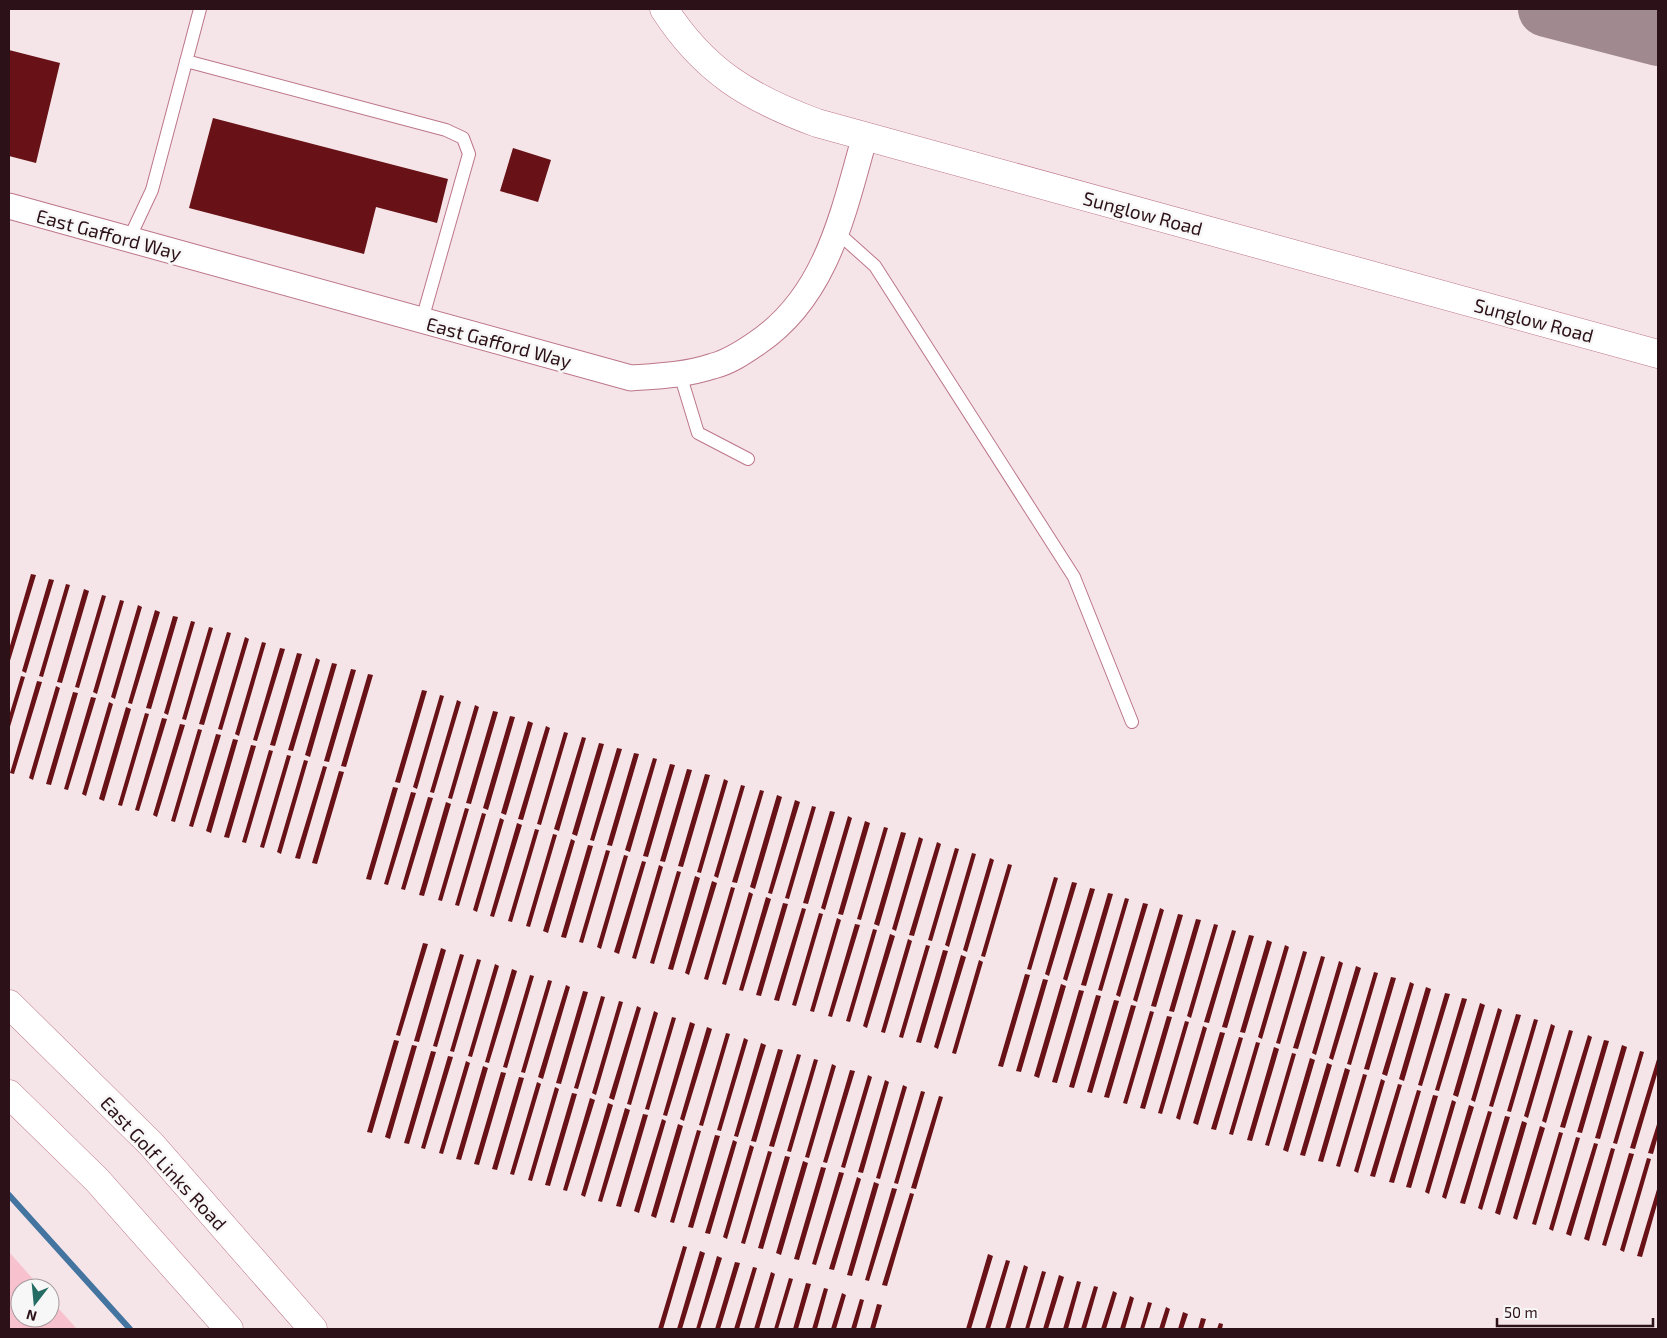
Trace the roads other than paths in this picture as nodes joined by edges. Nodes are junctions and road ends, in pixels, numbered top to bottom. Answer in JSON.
{"nodes":[{"id":1,"x":200,"y":9,"type":"edge"},
{"id":2,"x":664,"y":9,"type":"edge"},
{"id":3,"x":186,"y":62,"type":"junction"},
{"id":4,"x":865,"y":136,"type":"junction"},
{"id":5,"x":9,"y":206,"type":"edge"},
{"id":6,"x":837,"y":232,"type":"junction"},
{"id":7,"x":129,"y":239,"type":"junction"},
{"id":8,"x":422,"y":320,"type":"junction"},
{"id":9,"x":1658,"y":354,"type":"edge"},
{"id":10,"x":680,"y":374,"type":"junction"},
{"id":11,"x":748,"y":459,"type":"dead end"},
{"id":12,"x":1132,"y":722,"type":"dead end"},
{"id":13,"x":9,"y":1004,"type":"edge"},
{"id":14,"x":9,"y":1094,"type":"edge"},
{"id":15,"x":229,"y":1329,"type":"edge"},
{"id":16,"x":313,"y":1329,"type":"edge"}],
"edges":[{"from":1,"to":3,"type":"lane"},
{"from":2,"to":4,"type":"street","name":"Sunglow Road"},
{"from":3,"to":7,"type":"lane"},
{"from":3,"to":8,"type":"lane"},
{"from":4,"to":6,"type":"street","name":"East Gafford Way"},
{"from":4,"to":9,"type":"street","name":"Sunglow Road"},
{"from":5,"to":7,"type":"street","name":"East Gafford Way"},
{"from":6,"to":10,"type":"street","name":"East Gafford Way"},
{"from":6,"to":12,"type":"lane"},
{"from":7,"to":8,"type":"street","name":"East Gafford Way"},
{"from":8,"to":10,"type":"street","name":"East Gafford Way"},
{"from":10,"to":11,"type":"lane"},
{"from":13,"to":16,"type":"street","name":"East Golf Links Road"},
{"from":14,"to":15,"type":"street"}]}
